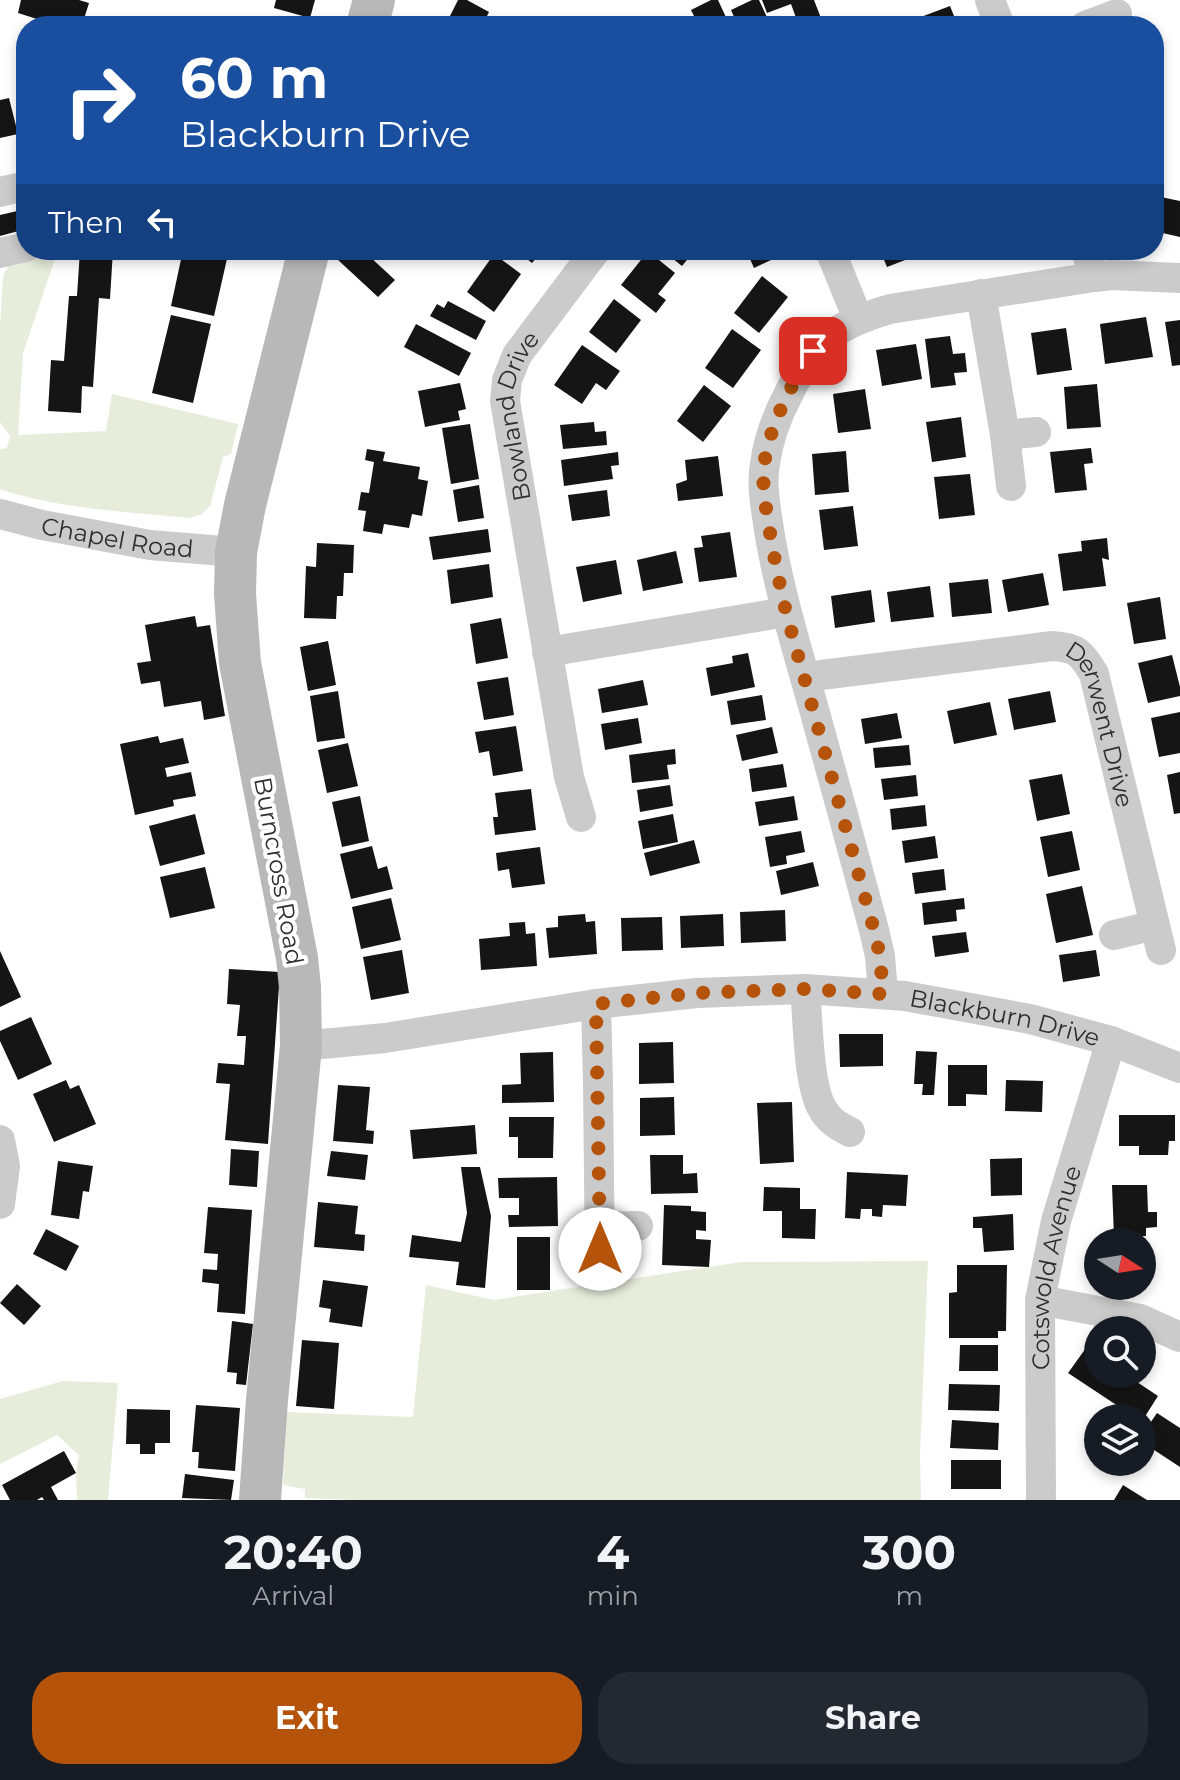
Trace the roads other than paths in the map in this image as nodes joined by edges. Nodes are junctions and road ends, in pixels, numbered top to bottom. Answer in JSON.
{"nodes":[{"id":1,"x":1117,"y":14,"type":"dead end"},
{"id":2,"x":1112,"y":16,"type":"edge"},
{"id":3,"x":306,"y":260,"type":"edge"},
{"id":4,"x":588,"y":260,"type":"edge"},
{"id":5,"x":834,"y":260,"type":"edge"},
{"id":6,"x":1090,"y":264,"type":"edge"},
{"id":7,"x":1180,"y":278,"type":"edge"},
{"id":8,"x":981,"y":294,"type":"junction"},
{"id":9,"x":858,"y":319,"type":"junction"},
{"id":10,"x":1036,"y":432,"type":"dead end"},
{"id":11,"x":1005,"y":435,"type":"junction"},
{"id":12,"x":1011,"y":486,"type":"dead end"},
{"id":13,"x":0,"y":514,"type":"edge"},
{"id":14,"x":236,"y":552,"type":"junction"},
{"id":15,"x":786,"y":612,"type":"junction"},
{"id":16,"x":547,"y":652,"type":"junction"},
{"id":17,"x":805,"y":677,"type":"junction"},
{"id":18,"x":581,"y":817,"type":"dead end"},
{"id":19,"x":1114,"y":935,"type":"dead end"},
{"id":20,"x":805,"y":989,"type":"junction"},
{"id":21,"x":883,"y":994,"type":"junction"},
{"id":22,"x":596,"y":1004,"type":"junction"},
{"id":23,"x":1111,"y":1041,"type":"junction"},
{"id":24,"x":301,"y":1046,"type":"junction"},
{"id":25,"x":1180,"y":1068,"type":"edge"},
{"id":26,"x":850,"y":1132,"type":"dead end"},
{"id":27,"x":0,"y":1140,"type":"edge"},
{"id":28,"x":0,"y":1204,"type":"edge"},
{"id":29,"x":638,"y":1226,"type":"dead end"},
{"id":30,"x":600,"y":1227,"type":"junction"},
{"id":31,"x":600,"y":1270,"type":"dead end"},
{"id":32,"x":1040,"y":1300,"type":"junction"},
{"id":33,"x":1180,"y":1337,"type":"edge"},
{"id":34,"x":260,"y":1500,"type":"edge"},
{"id":35,"x":1041,"y":1500,"type":"edge"}],
"edges":[{"from":1,"to":2,"type":"street"},
{"from":3,"to":14,"type":"main road","name":"Burncross Road"},
{"from":4,"to":16,"type":"street","name":"Bowland Drive"},
{"from":5,"to":9,"type":"street"},
{"from":6,"to":7,"type":"street"},
{"from":6,"to":8,"type":"street"},
{"from":8,"to":9,"type":"street"},
{"from":8,"to":11,"type":"street"},
{"from":9,"to":15,"type":"street"},
{"from":10,"to":11,"type":"street"},
{"from":11,"to":12,"type":"street"},
{"from":13,"to":14,"type":"street","name":"Chapel Road"},
{"from":14,"to":24,"type":"main road","name":"Burncross Road"},
{"from":15,"to":16,"type":"street"},
{"from":15,"to":17,"type":"street"},
{"from":16,"to":18,"type":"street","name":"Bowland Drive"},
{"from":17,"to":19,"type":"street","name":"Derwent Drive"},
{"from":17,"to":21,"type":"street"},
{"from":20,"to":21,"type":"street","name":"Blackburn Drive"},
{"from":20,"to":22,"type":"street","name":"Blackburn Drive"},
{"from":20,"to":26,"type":"street"},
{"from":21,"to":23,"type":"street","name":"Blackburn Drive"},
{"from":22,"to":24,"type":"street","name":"Blackburn Drive"},
{"from":22,"to":30,"type":"street"},
{"from":23,"to":25,"type":"street","name":"Blackburn Drive"},
{"from":23,"to":32,"type":"street","name":"Cotswold Avenue"},
{"from":24,"to":34,"type":"main road","name":"Burncross Road"},
{"from":27,"to":28,"type":"street"},
{"from":29,"to":30,"type":"street"},
{"from":30,"to":31,"type":"street"},
{"from":32,"to":33,"type":"street"},
{"from":32,"to":35,"type":"street","name":"Cotswold Avenue"}]}
